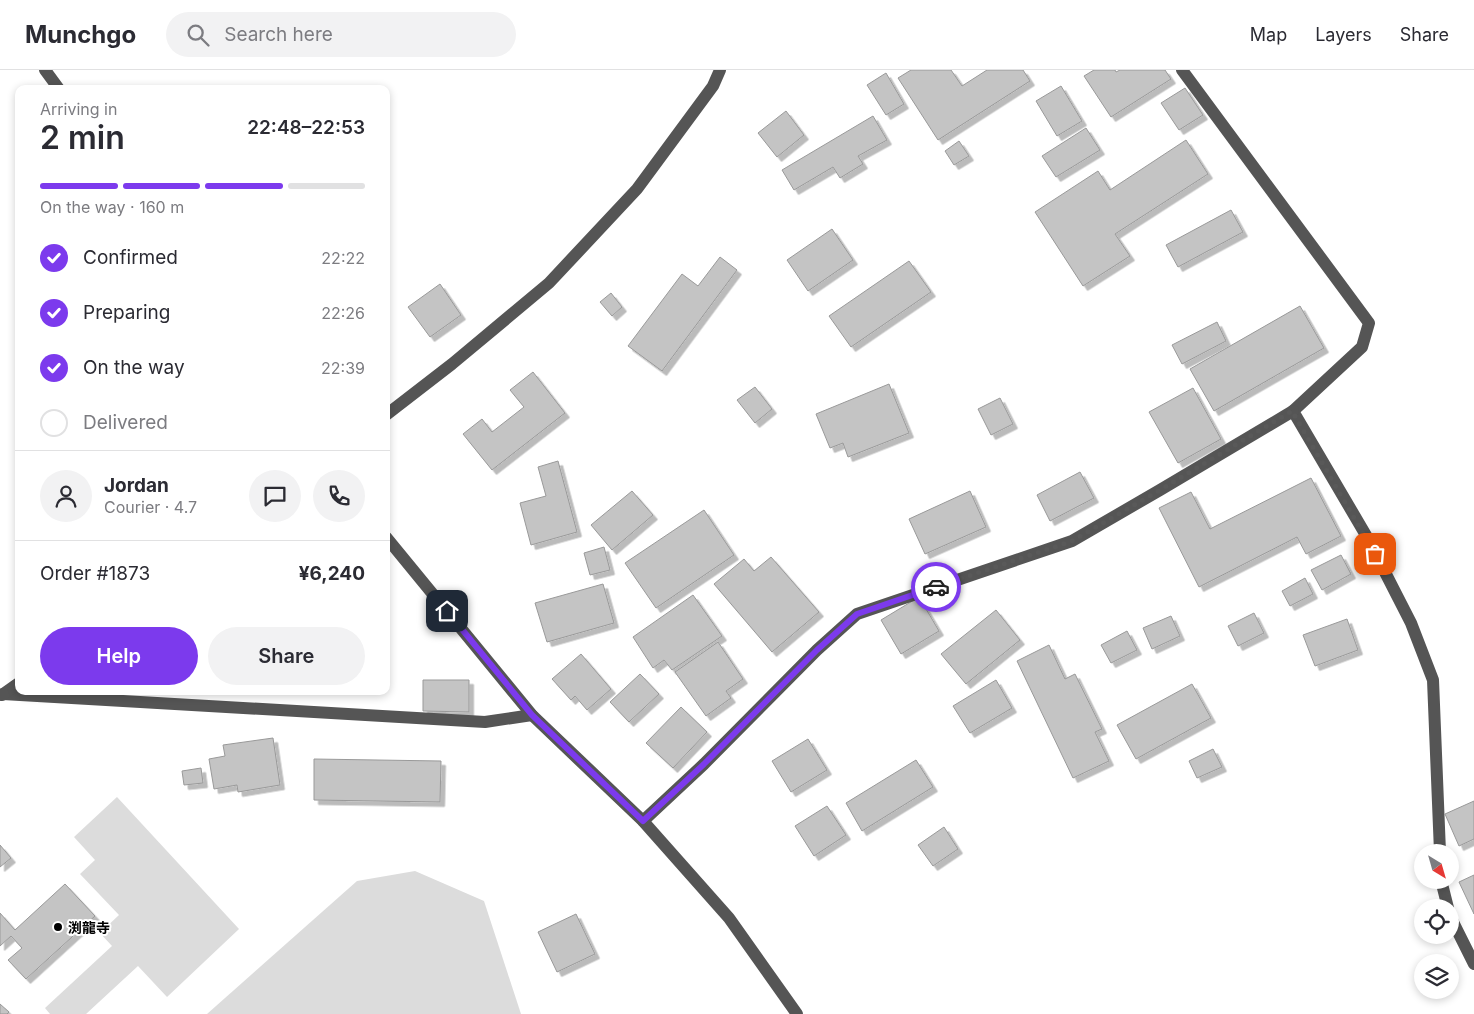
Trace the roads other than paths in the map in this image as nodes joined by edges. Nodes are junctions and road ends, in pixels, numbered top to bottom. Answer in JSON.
{"nodes":[{"id":1,"x":45,"y":70,"type":"edge"},
{"id":2,"x":720,"y":70,"type":"edge"},
{"id":3,"x":1182,"y":70,"type":"edge"},
{"id":4,"x":56,"y":85,"type":"edge"},
{"id":5,"x":390,"y":411,"type":"edge"},
{"id":6,"x":1292,"y":411,"type":"junction"},
{"id":7,"x":390,"y":542,"type":"edge"},
{"id":8,"x":15,"y":686,"type":"edge"},
{"id":9,"x":2,"y":695,"type":"edge"},
{"id":10,"x":532,"y":715,"type":"junction"},
{"id":11,"x":643,"y":821,"type":"junction"},
{"id":12,"x":1440,"y":844,"type":"edge"},
{"id":13,"x":1459,"y":934,"type":"edge"},
{"id":14,"x":1474,"y":964,"type":"edge"},
{"id":15,"x":798,"y":1014,"type":"edge"}],
"edges":[{"from":1,"to":4,"type":"street"},
{"from":2,"to":5,"type":"street"},
{"from":3,"to":6,"type":"street"},
{"from":6,"to":11,"type":"street"},
{"from":6,"to":12,"type":"street"},
{"from":7,"to":10,"type":"street"},
{"from":8,"to":9,"type":"street"},
{"from":9,"to":10,"type":"street"},
{"from":10,"to":11,"type":"street"},
{"from":11,"to":15,"type":"street"},
{"from":13,"to":14,"type":"street"}]}
